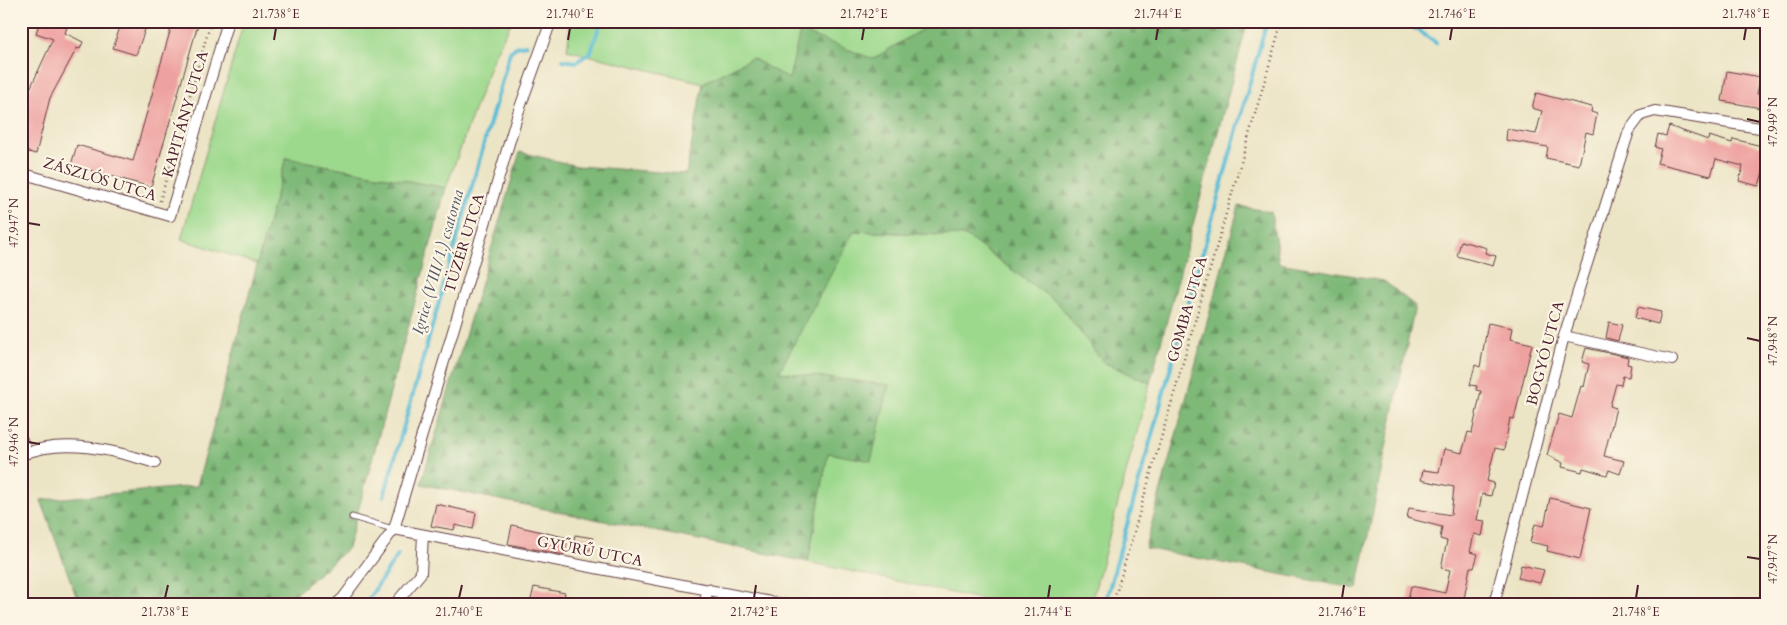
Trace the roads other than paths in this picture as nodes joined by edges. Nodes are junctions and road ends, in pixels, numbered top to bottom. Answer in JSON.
{"nodes":[{"id":1,"x":228,"y":21,"type":"edge"},
{"id":2,"x":552,"y":21,"type":"edge"},
{"id":3,"x":1766,"y":130,"type":"edge"},
{"id":4,"x":21,"y":173,"type":"edge"},
{"id":5,"x":170,"y":216,"type":"joint"},
{"id":6,"x":1564,"y":336,"type":"junction"},
{"id":7,"x":1672,"y":360,"type":"dead end"},
{"id":8,"x":21,"y":438,"type":"edge"},
{"id":9,"x":24,"y":454,"type":"edge"},
{"id":10,"x":155,"y":463,"type":"dead end"},
{"id":11,"x":352,"y":517,"type":"dead end"},
{"id":12,"x":394,"y":529,"type":"junction"},
{"id":13,"x":423,"y":535,"type":"junction"},
{"id":14,"x":708,"y":588,"type":"junction"},
{"id":15,"x":336,"y":604,"type":"edge"},
{"id":16,"x":395,"y":604,"type":"edge"},
{"id":17,"x":704,"y":604,"type":"edge"},
{"id":18,"x":781,"y":604,"type":"edge"},
{"id":19,"x":1494,"y":604,"type":"edge"}],
"edges":[{"from":1,"to":5,"type":"street","name":"KAPITÁNY UTCA"},
{"from":2,"to":12,"type":"street","name":"TÜZÉR UTCA"},
{"from":3,"to":6,"type":"street","name":"BOGYÓ UTCA"},
{"from":4,"to":5,"type":"street","name":"ZÁSZLÓS UTCA"},
{"from":6,"to":7,"type":"street"},
{"from":6,"to":19,"type":"street","name":"BOGYÓ UTCA"},
{"from":8,"to":9,"type":"street"},
{"from":9,"to":10,"type":"street"},
{"from":11,"to":12,"type":"lane"},
{"from":12,"to":13,"type":"street","name":"GYŰRŰ UTCA"},
{"from":12,"to":15,"type":"street","name":"TÜZÉR UTCA"},
{"from":13,"to":14,"type":"street","name":"GYŰRŰ UTCA"},
{"from":13,"to":16,"type":"street"},
{"from":14,"to":17,"type":"street"},
{"from":14,"to":18,"type":"street","name":"GYŰRŰ UTCA"}]}
